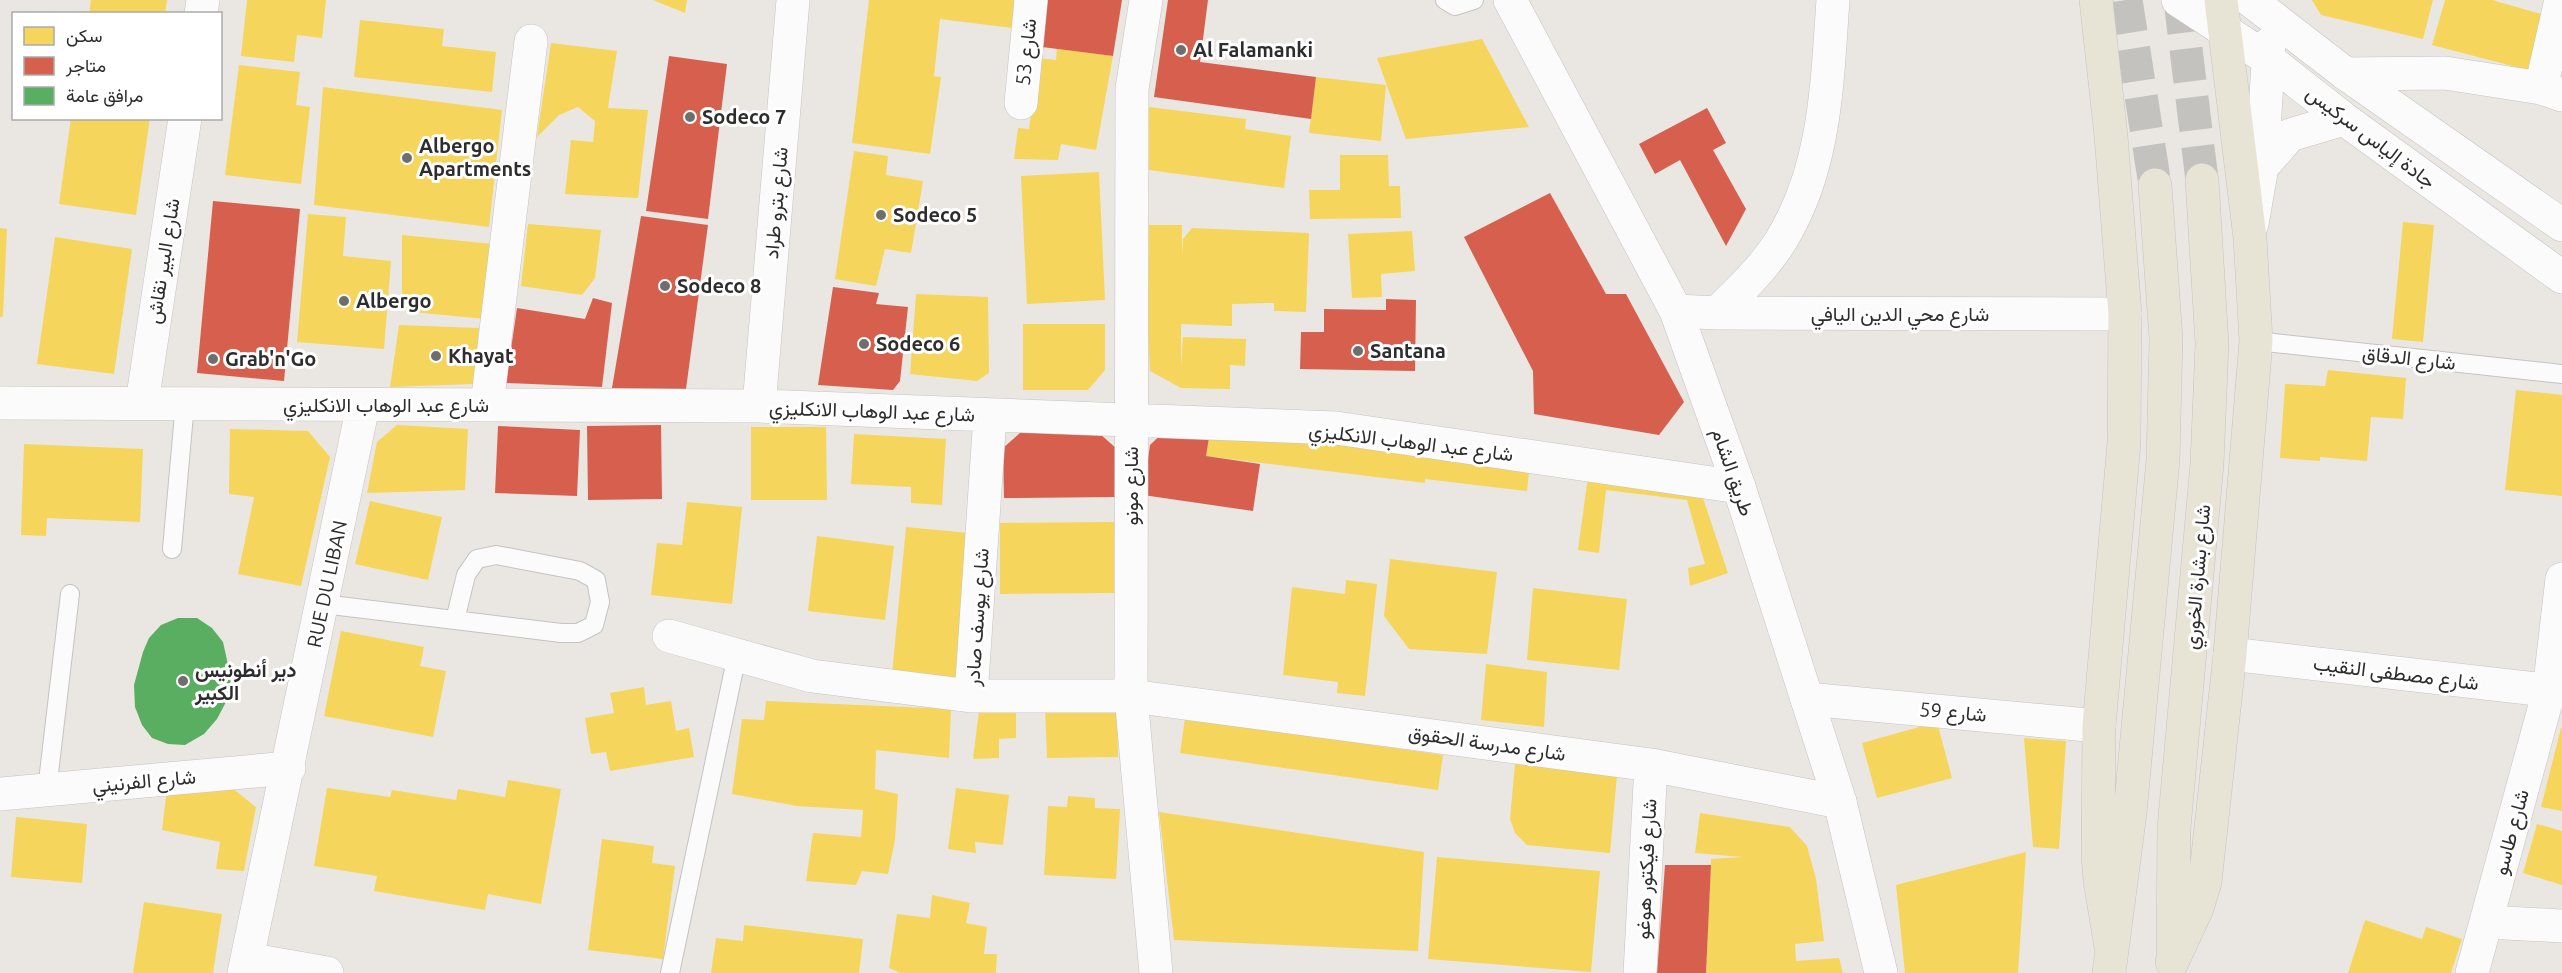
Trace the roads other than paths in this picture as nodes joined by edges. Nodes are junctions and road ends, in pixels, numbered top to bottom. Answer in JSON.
{"nodes":[{"id":1,"x":793,"y":0,"type":"edge"},
{"id":2,"x":1031,"y":0,"type":"edge"},
{"id":3,"x":1146,"y":0,"type":"edge"},
{"id":4,"x":1444,"y":0,"type":"edge"},
{"id":5,"x":1474,"y":0,"type":"edge"},
{"id":6,"x":1510,"y":0,"type":"edge"},
{"id":7,"x":1833,"y":0,"type":"edge"},
{"id":8,"x":2096,"y":0,"type":"edge"},
{"id":9,"x":2178,"y":0,"type":"edge"},
{"id":10,"x":2561,"y":0,"type":"edge"},
{"id":11,"x":2264,"y":5,"type":"edge"},
{"id":12,"x":2223,"y":15,"type":"edge"},
{"id":13,"x":531,"y":41,"type":"dead end"},
{"id":14,"x":2268,"y":59,"type":"junction"},
{"id":15,"x":2346,"y":74,"type":"junction"},
{"id":16,"x":2551,"y":92,"type":"edge"},
{"id":17,"x":1021,"y":103,"type":"dead end"},
{"id":18,"x":2344,"y":119,"type":"junction"},
{"id":19,"x":185,"y":120,"type":"edge"},
{"id":20,"x":2262,"y":167,"type":"junction"},
{"id":21,"x":2202,"y":180,"type":"tunnel mouth"},
{"id":22,"x":2155,"y":185,"type":"tunnel mouth"},
{"id":23,"x":2562,"y":225,"type":"edge"},
{"id":24,"x":2250,"y":238,"type":"junction"},
{"id":25,"x":2562,"y":277,"type":"edge"},
{"id":26,"x":1676,"y":311,"type":"junction"},
{"id":27,"x":1717,"y":313,"type":"junction"},
{"id":28,"x":2125,"y":314,"type":"junction"},
{"id":29,"x":2256,"y":341,"type":"junction"},
{"id":30,"x":2562,"y":374,"type":"edge"},
{"id":31,"x":142,"y":403,"type":"junction"},
{"id":32,"x":185,"y":403,"type":"junction"},
{"id":33,"x":0,"y":404,"type":"edge"},
{"id":34,"x":487,"y":405,"type":"junction"},
{"id":35,"x":363,"y":406,"type":"junction"},
{"id":36,"x":759,"y":406,"type":"junction"},
{"id":37,"x":990,"y":416,"type":"junction"},
{"id":38,"x":1132,"y":421,"type":"junction"},
{"id":39,"x":1739,"y":487,"type":"junction"},
{"id":40,"x":172,"y":549,"type":"dead end"},
{"id":41,"x":2562,"y":579,"type":"edge"},
{"id":42,"x":70,"y":594,"type":"dead end"},
{"id":43,"x":323,"y":604,"type":"junction"},
{"id":44,"x":455,"y":620,"type":"junction"},
{"id":45,"x":669,"y":636,"type":"dead end"},
{"id":46,"x":2230,"y":654,"type":"junction"},
{"id":47,"x":737,"y":655,"type":"junction"},
{"id":48,"x":2555,"y":692,"type":"edge"},
{"id":49,"x":971,"y":696,"type":"junction"},
{"id":50,"x":1131,"y":696,"type":"junction"},
{"id":51,"x":1807,"y":699,"type":"junction"},
{"id":52,"x":2099,"y":726,"type":"junction"},
{"id":53,"x":1651,"y":765,"type":"junction"},
{"id":54,"x":289,"y":768,"type":"junction"},
{"id":55,"x":47,"y":790,"type":"junction"},
{"id":56,"x":0,"y":794,"type":"edge"},
{"id":57,"x":1840,"y":802,"type":"junction"},
{"id":58,"x":2487,"y":922,"type":"junction"},
{"id":59,"x":2562,"y":926,"type":"edge"},
{"id":60,"x":2110,"y":960,"type":"edge"},
{"id":61,"x":246,"y":966,"type":"edge"},
{"id":62,"x":2172,"y":968,"type":"edge"},
{"id":63,"x":327,"y":973,"type":"edge"},
{"id":64,"x":670,"y":973,"type":"edge"},
{"id":65,"x":1156,"y":973,"type":"edge"},
{"id":66,"x":1640,"y":973,"type":"edge"},
{"id":67,"x":1881,"y":973,"type":"edge"},
{"id":68,"x":2472,"y":973,"type":"edge"}],
"edges":[{"from":1,"to":36,"type":"street","name":"شارع بترو طراد"},
{"from":2,"to":17,"type":"street","name":"شارع 53"},
{"from":3,"to":38,"type":"street","name":"شارع مونو"},
{"from":4,"to":5,"type":"lane"},
{"from":6,"to":26,"type":"street","name":"طريق الشام"},
{"from":7,"to":27,"type":"street"},
{"from":8,"to":28,"type":"main road"},
{"from":9,"to":12,"type":"street","name":"جادة إلياس سركيس"},
{"from":10,"to":16,"type":"street"},
{"from":11,"to":14,"type":"street"},
{"from":11,"to":15,"type":"street","name":"جادة إلياس سركيس"},
{"from":12,"to":14,"type":"street","name":"جادة إلياس سركيس"},
{"from":12,"to":24,"type":"main road"},
{"from":13,"to":34,"type":"street"},
{"from":14,"to":18,"type":"street","name":"جادة إلياس سركيس"},
{"from":14,"to":20,"type":"street"},
{"from":15,"to":16,"type":"street"},
{"from":15,"to":23,"type":"street","name":"جادة إلياس سركيس"},
{"from":18,"to":20,"type":"street"},
{"from":18,"to":25,"type":"street","name":"جادة إلياس سركيس"},
{"from":19,"to":31,"type":"street","name":"شارع البير نقاش"},
{"from":20,"to":24,"type":"street"},
{"from":21,"to":62,"type":"main road","name":"شارع بشارة الخوري"},
{"from":22,"to":60,"type":"main road"},
{"from":24,"to":29,"type":"main road"},
{"from":26,"to":27,"type":"street","name":"شارع محي الدين اليافي"},
{"from":26,"to":39,"type":"street","name":"طريق الشام"},
{"from":27,"to":28,"type":"street","name":"شارع محي الدين اليافي"},
{"from":28,"to":52,"type":"main road"},
{"from":29,"to":30,"type":"lane","name":"شارع الدقاق"},
{"from":29,"to":46,"type":"main road"},
{"from":31,"to":32,"type":"street","name":"شارع عبد الوهاب الانكليزي"},
{"from":31,"to":33,"type":"street","name":"شارع عبد الوهاب الانكليزي"},
{"from":32,"to":35,"type":"street","name":"شارع عبد الوهاب الانكليزي"},
{"from":32,"to":40,"type":"lane"},
{"from":34,"to":35,"type":"street","name":"شارع عبد الوهاب الانكليزي"},
{"from":34,"to":36,"type":"street","name":"شارع عبد الوهاب الانكليزي"},
{"from":35,"to":43,"type":"street","name":"RUE DU LIBAN"},
{"from":36,"to":37,"type":"street","name":"شارع عبد الوهاب الانكليزي"},
{"from":37,"to":38,"type":"street","name":"شارع عبد الوهاب الانكليزي"},
{"from":37,"to":49,"type":"street","name":"شارع يوسف صادر"},
{"from":38,"to":39,"type":"street","name":"شارع عبد الوهاب الانكليزي"},
{"from":38,"to":50,"type":"street","name":"شارع مونو"},
{"from":39,"to":51,"type":"street","name":"طريق الشام"},
{"from":41,"to":48,"type":"street","name":"شارع طاسو"},
{"from":42,"to":55,"type":"lane"},
{"from":43,"to":44,"type":"lane"},
{"from":43,"to":54,"type":"street","name":"RUE DU LIBAN"},
{"from":44,"to":44,"type":"lane"},
{"from":45,"to":47,"type":"street"},
{"from":46,"to":48,"type":"street","name":"شارع مصطفى النقيب"},
{"from":46,"to":62,"type":"main road"},
{"from":47,"to":49,"type":"street"},
{"from":47,"to":64,"type":"lane"},
{"from":48,"to":58,"type":"street","name":"شارع طاسو"},
{"from":49,"to":50,"type":"street","name":"شارع يوسف صادر"},
{"from":50,"to":53,"type":"street","name":"شارع مدرسة الحقوق"},
{"from":50,"to":65,"type":"street","name":"شارع مونو"},
{"from":51,"to":52,"type":"street","name":"شارع 59"},
{"from":51,"to":57,"type":"street","name":"طريق الشام"},
{"from":52,"to":60,"type":"main road"},
{"from":53,"to":57,"type":"street","name":"شارع مدرسة الحقوق"},
{"from":53,"to":66,"type":"street","name":"شارع فيكتور هوغو"},
{"from":54,"to":55,"type":"street","name":"شارع الفرنيني"},
{"from":54,"to":61,"type":"street","name":"RUE DU LIBAN"},
{"from":55,"to":56,"type":"street","name":"شارع الفرنيني"},
{"from":57,"to":67,"type":"street","name":"طريق الشام"},
{"from":58,"to":59,"type":"street"},
{"from":58,"to":68,"type":"street","name":"شارع طاسو"},
{"from":61,"to":63,"type":"street"}]}
